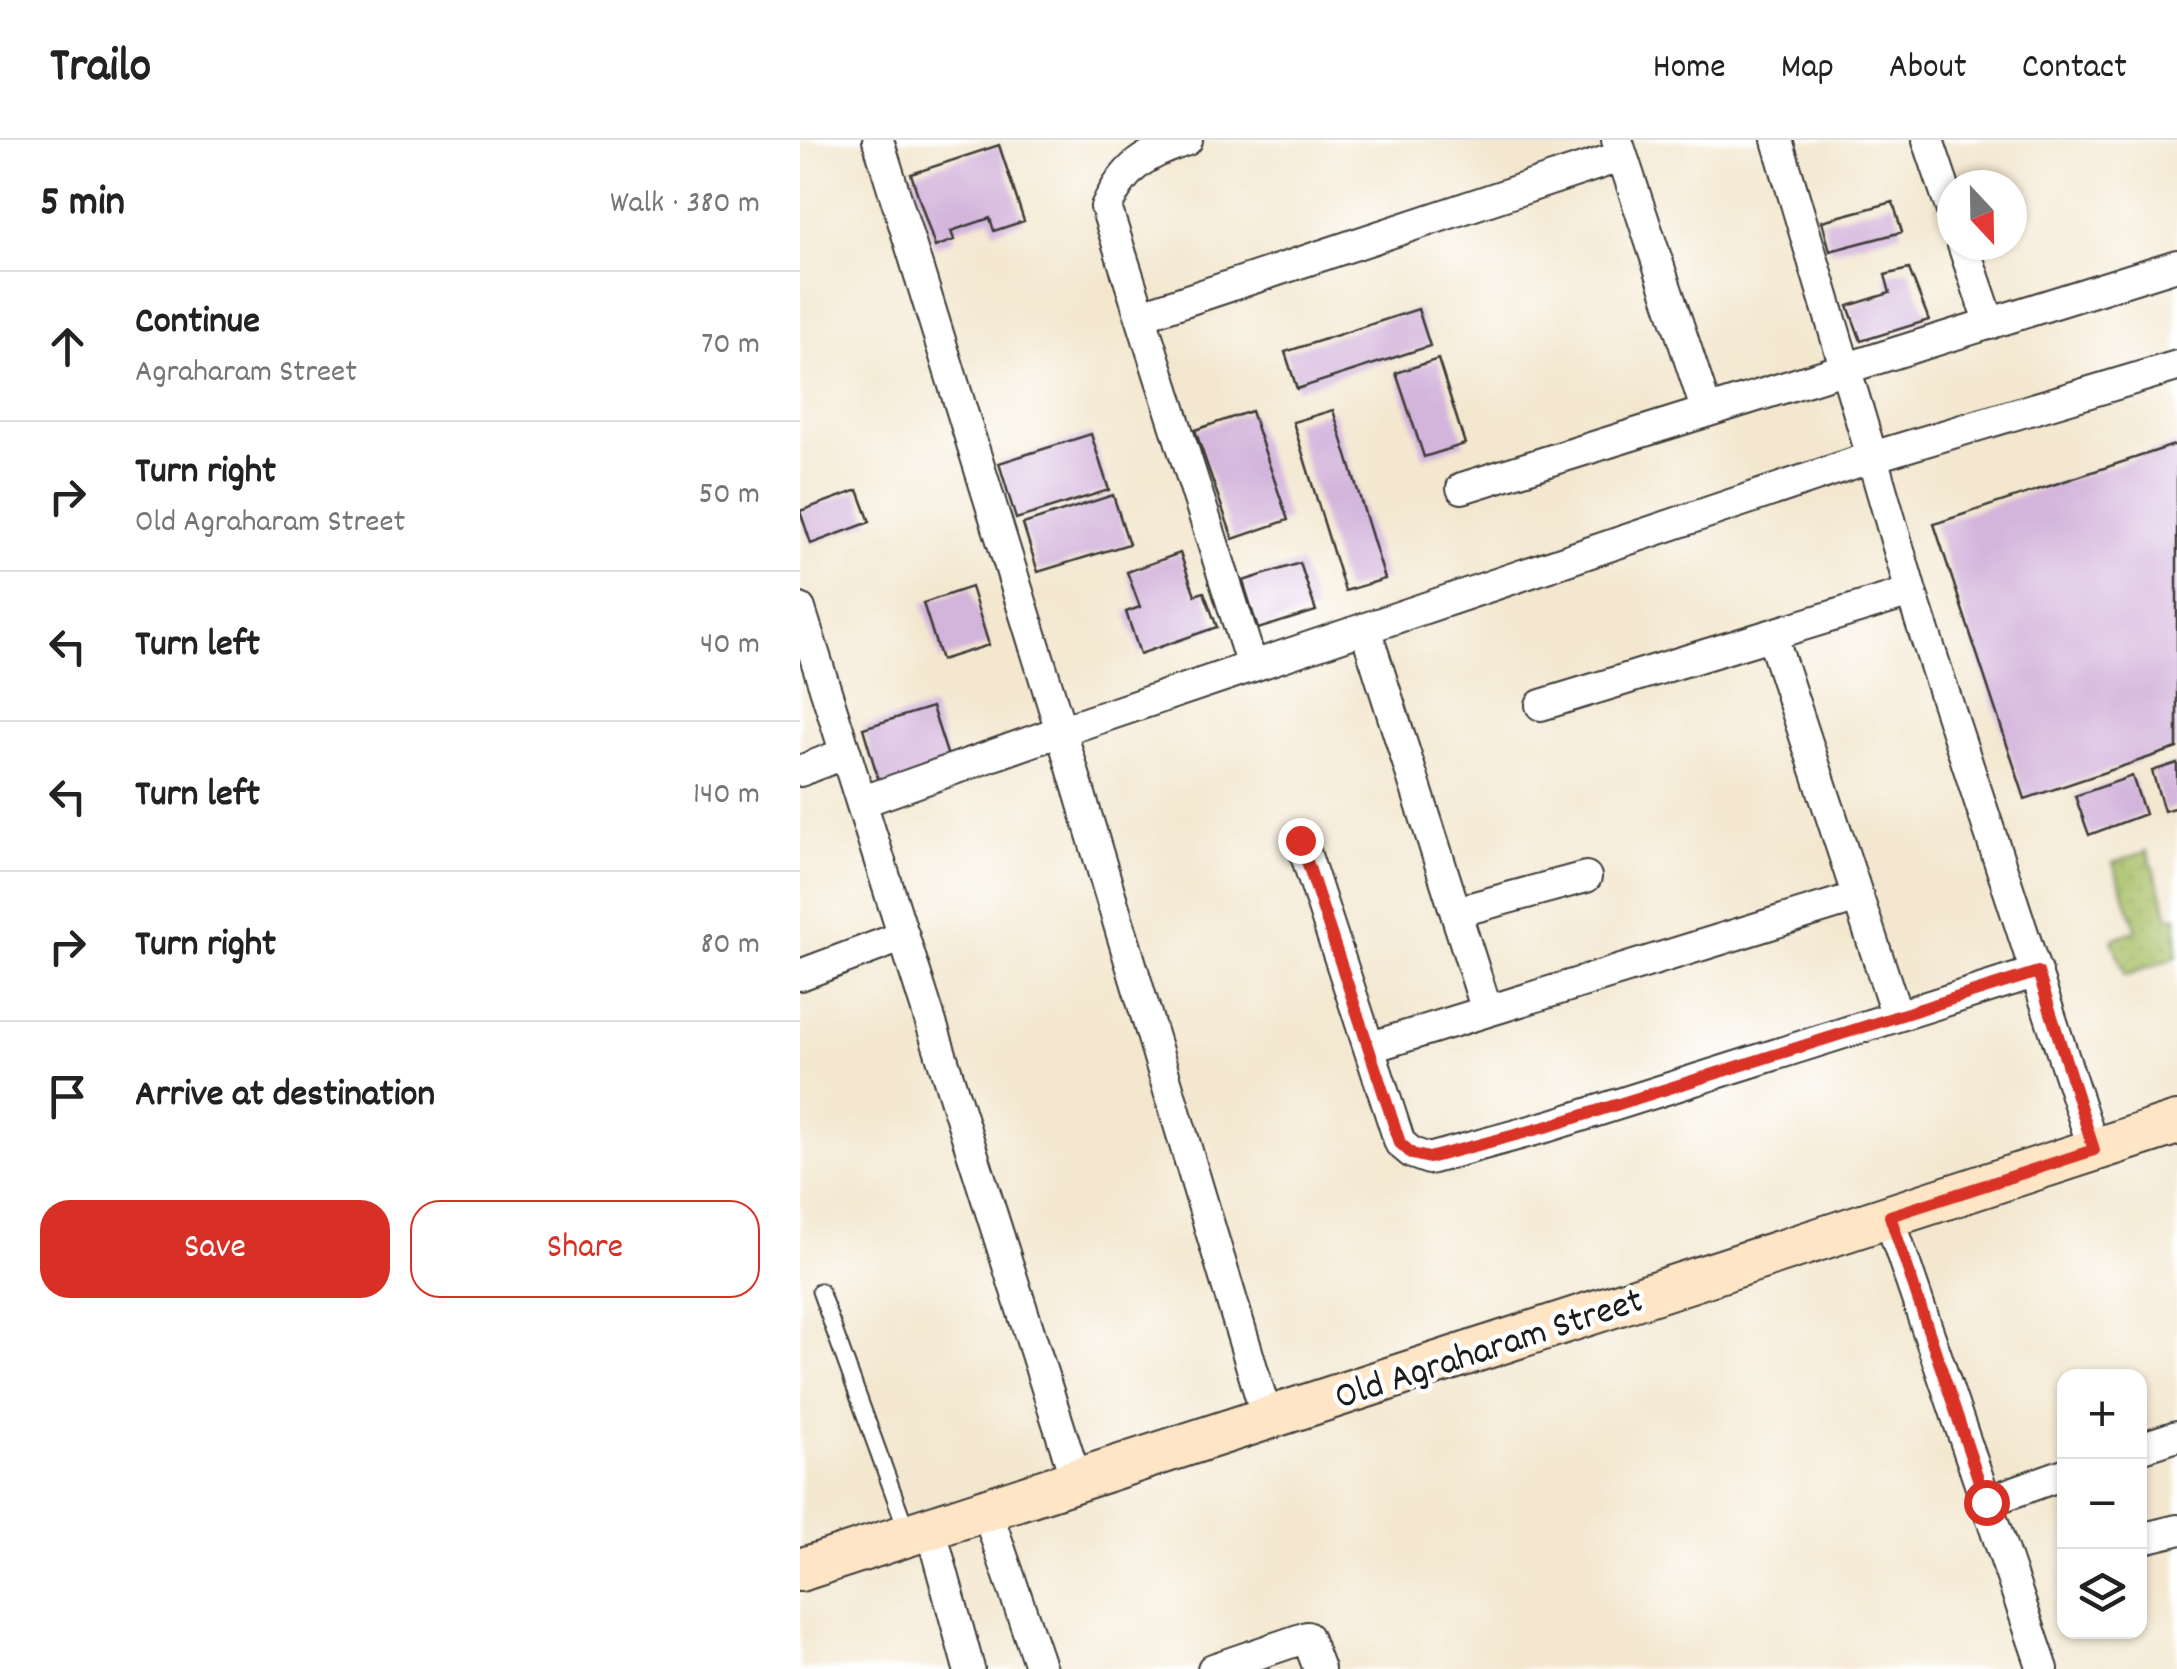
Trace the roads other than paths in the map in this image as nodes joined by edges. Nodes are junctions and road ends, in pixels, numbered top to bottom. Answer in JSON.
{"nodes":[{"id":1,"x":878,"y":140,"type":"edge"},
{"id":2,"x":1187,"y":140,"type":"edge"},
{"id":3,"x":1777,"y":140,"type":"edge"},
{"id":4,"x":1928,"y":140,"type":"edge"},
{"id":5,"x":1619,"y":148,"type":"edge"},
{"id":6,"x":1938,"y":170,"type":"edge"},
{"id":7,"x":1968,"y":260,"type":"edge"},
{"id":8,"x":2177,"y":265,"type":"edge"},
{"id":9,"x":1142,"y":315,"type":"junction"},
{"id":10,"x":1990,"y":324,"type":"junction"},
{"id":11,"x":2177,"y":366,"type":"edge"},
{"id":12,"x":1846,"y":368,"type":"junction"},
{"id":13,"x":1706,"y":409,"type":"junction"},
{"id":14,"x":1872,"y":457,"type":"junction"},
{"id":15,"x":1462,"y":488,"type":"dead end"},
{"id":16,"x":1911,"y":592,"type":"junction"},
{"id":17,"x":800,"y":609,"type":"edge"},
{"id":18,"x":1366,"y":628,"type":"junction"},
{"id":19,"x":1772,"y":636,"type":"junction"},
{"id":20,"x":1252,"y":666,"type":"junction"},
{"id":21,"x":809,"y":668,"type":"edge"},
{"id":22,"x":1541,"y":704,"type":"dead end"},
{"id":23,"x":1062,"y":731,"type":"junction"},
{"id":24,"x":846,"y":753,"type":"junction"},
{"id":25,"x":800,"y":771,"type":"edge"},
{"id":26,"x":862,"y":802,"type":"junction"},
{"id":27,"x":1300,"y":840,"type":"dead end"},
{"id":28,"x":1586,"y":877,"type":"dead end"},
{"id":29,"x":1858,"y":897,"type":"junction"},
{"id":30,"x":1456,"y":912,"type":"junction"},
{"id":31,"x":904,"y":936,"type":"junction"},
{"id":32,"x":2038,"y":972,"type":"junction"},
{"id":33,"x":800,"y":974,"type":"edge"},
{"id":34,"x":1487,"y":1011,"type":"junction"},
{"id":35,"x":1897,"y":1016,"type":"junction"},
{"id":36,"x":1371,"y":1047,"type":"junction"},
{"id":37,"x":2177,"y":1124,"type":"edge"},
{"id":38,"x":2094,"y":1150,"type":"junction"},
{"id":39,"x":1890,"y":1216,"type":"junction"},
{"id":40,"x":820,"y":1292,"type":"dead end"},
{"id":41,"x":1267,"y":1418,"type":"junction"},
{"id":42,"x":2177,"y":1436,"type":"edge"},
{"id":43,"x":2147,"y":1446,"type":"edge"},
{"id":44,"x":2057,"y":1477,"type":"edge"},
{"id":45,"x":1076,"y":1480,"type":"junction"},
{"id":46,"x":1986,"y":1502,"type":"junction"},
{"id":47,"x":986,"y":1509,"type":"junction"},
{"id":48,"x":2177,"y":1530,"type":"edge"},
{"id":49,"x":919,"y":1531,"type":"junction"},
{"id":50,"x":2147,"y":1537,"type":"edge"},
{"id":51,"x":800,"y":1570,"type":"edge"},
{"id":52,"x":969,"y":1669,"type":"edge"},
{"id":53,"x":1042,"y":1669,"type":"edge"},
{"id":54,"x":1213,"y":1669,"type":"edge"},
{"id":55,"x":1319,"y":1669,"type":"edge"},
{"id":56,"x":2042,"y":1669,"type":"edge"}],
"edges":[{"from":1,"to":23,"type":"street"},
{"from":2,"to":9,"type":"street"},
{"from":3,"to":12,"type":"street"},
{"from":4,"to":6,"type":"street"},
{"from":5,"to":9,"type":"street"},
{"from":5,"to":13,"type":"street"},
{"from":7,"to":10,"type":"street"},
{"from":8,"to":10,"type":"street"},
{"from":9,"to":20,"type":"street"},
{"from":10,"to":12,"type":"street"},
{"from":11,"to":14,"type":"street"},
{"from":12,"to":13,"type":"street"},
{"from":12,"to":14,"type":"street"},
{"from":13,"to":15,"type":"street"},
{"from":14,"to":16,"type":"street"},
{"from":14,"to":18,"type":"street"},
{"from":16,"to":19,"type":"street"},
{"from":16,"to":32,"type":"street"},
{"from":17,"to":21,"type":"street"},
{"from":18,"to":20,"type":"street"},
{"from":18,"to":30,"type":"street"},
{"from":19,"to":22,"type":"street"},
{"from":19,"to":29,"type":"street"},
{"from":20,"to":23,"type":"street"},
{"from":21,"to":24,"type":"street"},
{"from":23,"to":26,"type":"street"},
{"from":23,"to":41,"type":"street"},
{"from":24,"to":25,"type":"street"},
{"from":24,"to":26,"type":"street"},
{"from":26,"to":31,"type":"street"},
{"from":27,"to":36,"type":"street"},
{"from":28,"to":30,"type":"street"},
{"from":29,"to":34,"type":"street"},
{"from":29,"to":35,"type":"street"},
{"from":30,"to":34,"type":"street"},
{"from":31,"to":33,"type":"street"},
{"from":31,"to":45,"type":"street"},
{"from":32,"to":35,"type":"street"},
{"from":32,"to":38,"type":"street"},
{"from":34,"to":36,"type":"street"},
{"from":35,"to":36,"type":"street"},
{"from":37,"to":38,"type":"street","name":"Old Agraharam Street"},
{"from":38,"to":39,"type":"street","name":"Old Agraharam Street"},
{"from":39,"to":41,"type":"street","name":"Old Agraharam Street"},
{"from":39,"to":46,"type":"street"},
{"from":40,"to":49,"type":"lane"},
{"from":41,"to":45,"type":"street","name":"Old Agraharam Street"},
{"from":42,"to":43,"type":"street"},
{"from":44,"to":46,"type":"street"},
{"from":45,"to":47,"type":"street","name":"Old Agraharam Street"},
{"from":46,"to":56,"type":"street"},
{"from":47,"to":49,"type":"street","name":"Old Agraharam Street"},
{"from":47,"to":53,"type":"street"},
{"from":48,"to":50,"type":"street"},
{"from":49,"to":51,"type":"street","name":"Old Agraharam Street"},
{"from":49,"to":52,"type":"street"},
{"from":54,"to":55,"type":"street"}]}
